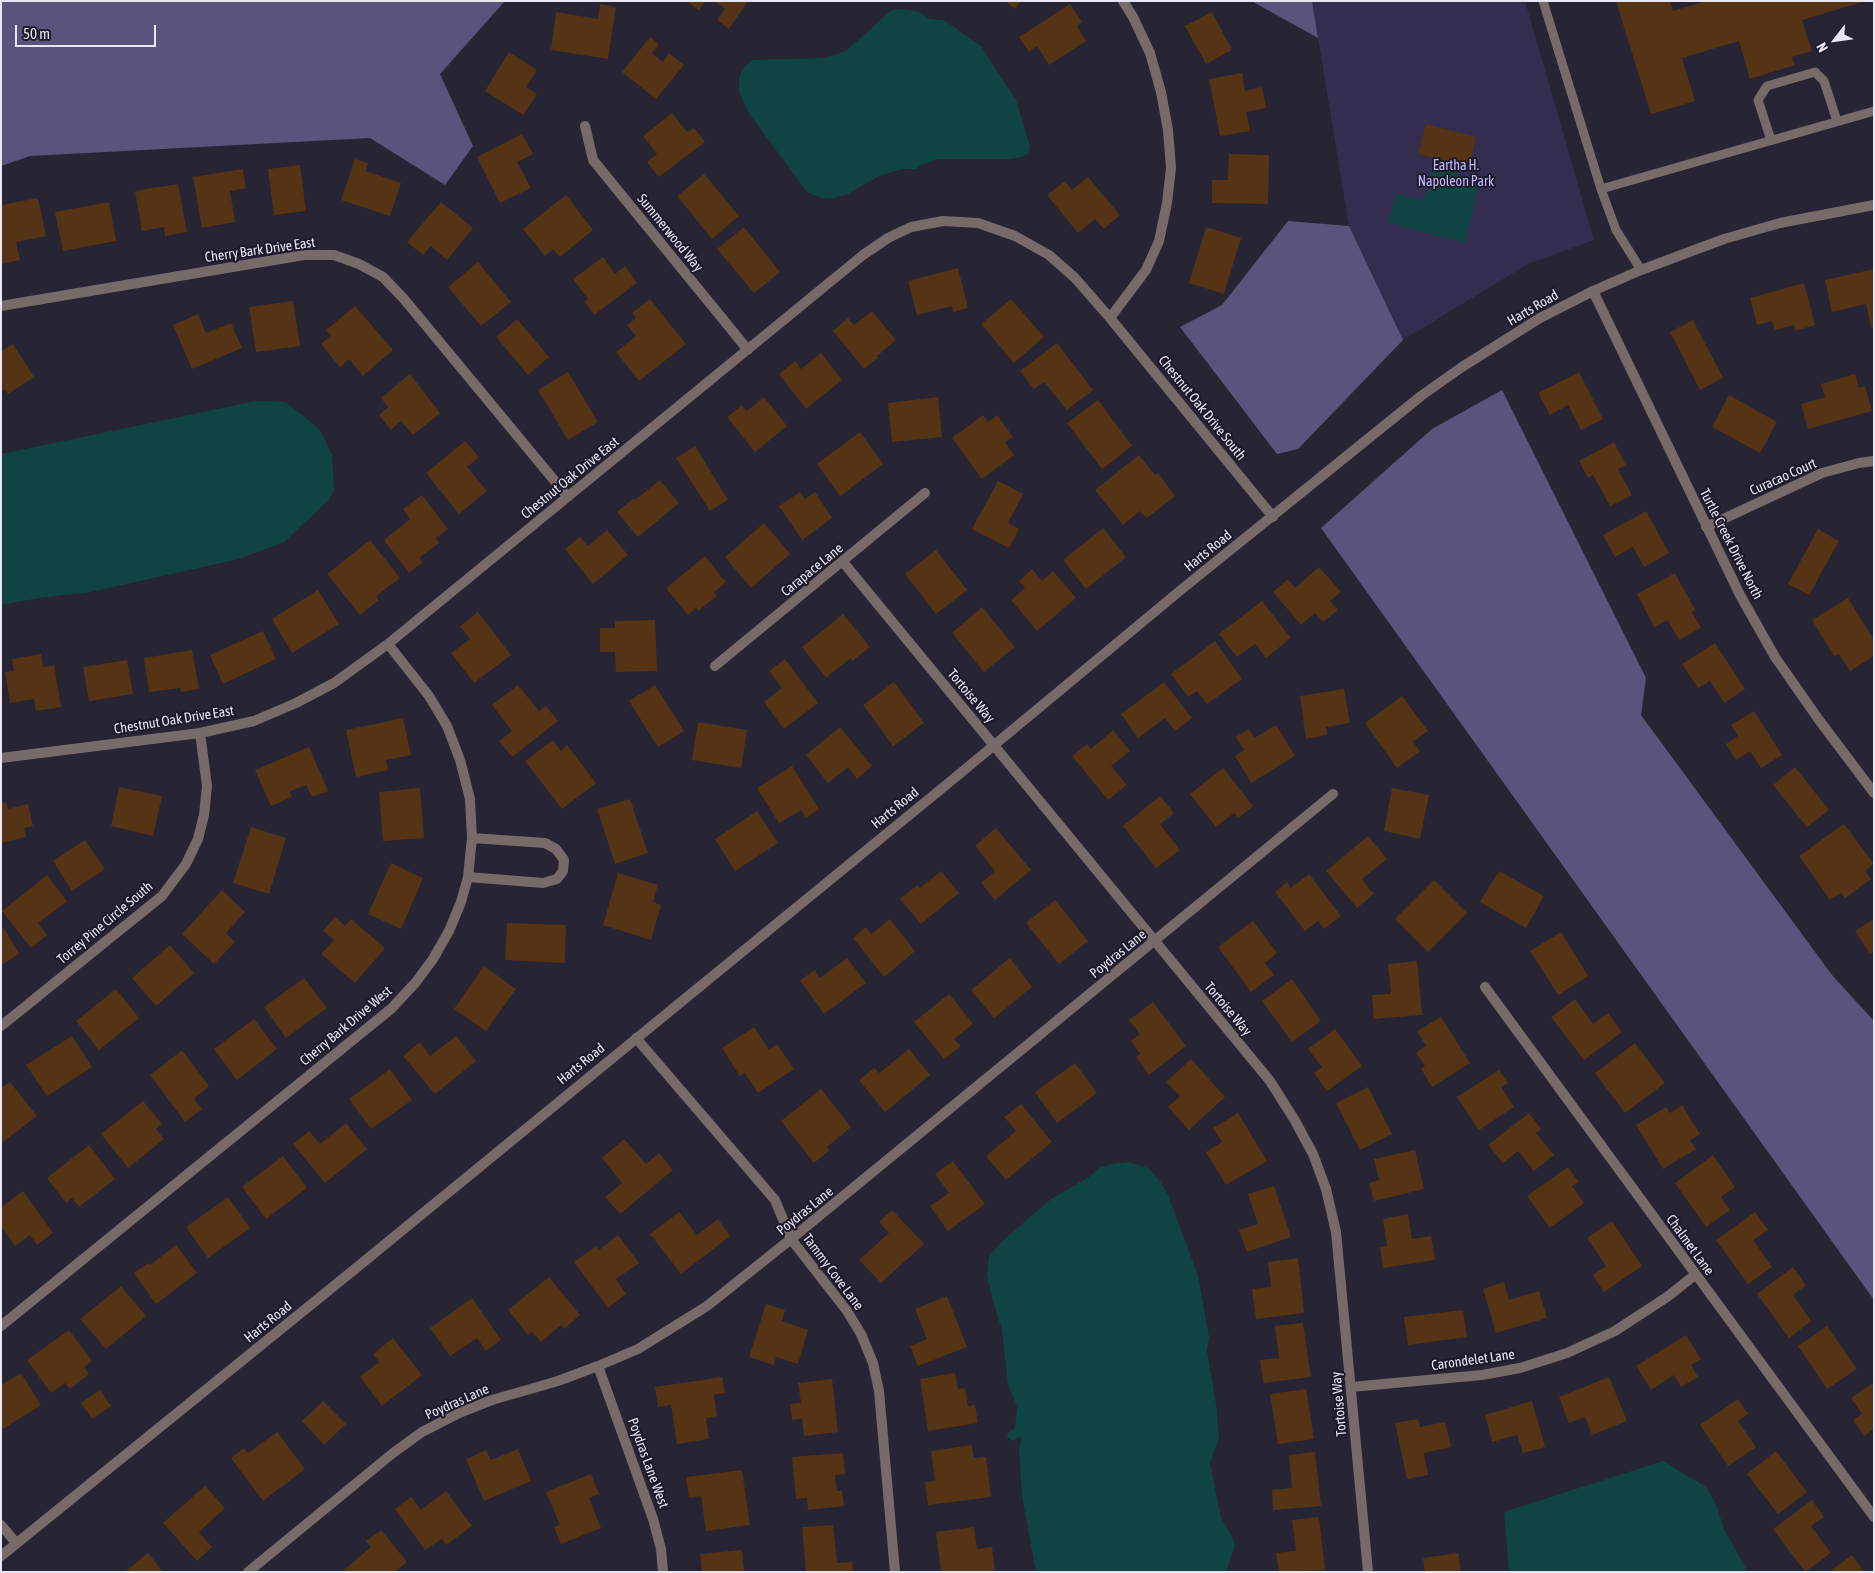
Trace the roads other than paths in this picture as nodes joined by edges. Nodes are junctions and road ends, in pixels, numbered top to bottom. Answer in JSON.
{"nodes":[{"id":1,"x":1123,"y":1,"type":"edge"},
{"id":2,"x":1543,"y":1,"type":"edge"},
{"id":3,"x":1874,"y":111,"type":"edge"},
{"id":4,"x":1837,"y":121,"type":"junction"},
{"id":5,"x":585,"y":126,"type":"dead end"},
{"id":6,"x":1771,"y":140,"type":"junction"},
{"id":7,"x":1601,"y":189,"type":"junction"},
{"id":8,"x":1874,"y":205,"type":"edge"},
{"id":9,"x":1641,"y":270,"type":"junction"},
{"id":10,"x":1593,"y":291,"type":"junction"},
{"id":11,"x":1,"y":306,"type":"edge"},
{"id":12,"x":1110,"y":318,"type":"junction"},
{"id":13,"x":748,"y":350,"type":"junction"},
{"id":14,"x":1874,"y":461,"type":"edge"},
{"id":15,"x":925,"y":493,"type":"dead end"},
{"id":16,"x":568,"y":497,"type":"junction"},
{"id":17,"x":1273,"y":517,"type":"junction"},
{"id":18,"x":1706,"y":527,"type":"junction"},
{"id":19,"x":843,"y":562,"type":"junction"},
{"id":20,"x":388,"y":644,"type":"junction"},
{"id":21,"x":715,"y":666,"type":"dead end"},
{"id":22,"x":200,"y":732,"type":"junction"},
{"id":23,"x":994,"y":744,"type":"junction"},
{"id":24,"x":1,"y":758,"type":"edge"},
{"id":25,"x":1874,"y":793,"type":"edge"},
{"id":26,"x":1333,"y":794,"type":"dead end"},
{"id":27,"x":472,"y":838,"type":"junction"},
{"id":28,"x":468,"y":877,"type":"junction"},
{"id":29,"x":1154,"y":942,"type":"junction"},
{"id":30,"x":1485,"y":987,"type":"dead end"},
{"id":31,"x":1,"y":1026,"type":"edge"},
{"id":32,"x":636,"y":1038,"type":"junction"},
{"id":33,"x":791,"y":1240,"type":"junction"},
{"id":34,"x":1695,"y":1275,"type":"junction"},
{"id":35,"x":1,"y":1326,"type":"edge"},
{"id":36,"x":598,"y":1366,"type":"junction"},
{"id":37,"x":1351,"y":1387,"type":"junction"},
{"id":38,"x":1874,"y":1517,"type":"edge"},
{"id":39,"x":1,"y":1525,"type":"edge"},
{"id":40,"x":16,"y":1543,"type":"junction"},
{"id":41,"x":1,"y":1556,"type":"edge"},
{"id":42,"x":248,"y":1572,"type":"edge"},
{"id":43,"x":663,"y":1572,"type":"edge"},
{"id":44,"x":895,"y":1572,"type":"edge"},
{"id":45,"x":1368,"y":1572,"type":"edge"}],
"edges":[{"from":1,"to":12,"type":"street"},
{"from":2,"to":7,"type":"lane"},
{"from":3,"to":4,"type":"lane"},
{"from":4,"to":6,"type":"lane"},
{"from":4,"to":6,"type":"lane"},
{"from":5,"to":13,"type":"street","name":"Summerwood Way"},
{"from":6,"to":7,"type":"lane"},
{"from":7,"to":9,"type":"lane"},
{"from":8,"to":9,"type":"street","name":"Harts Road"},
{"from":9,"to":10,"type":"street","name":"Harts Road"},
{"from":10,"to":17,"type":"street","name":"Harts Road"},
{"from":10,"to":18,"type":"street","name":"Turtle Creek Drive North"},
{"from":11,"to":16,"type":"street","name":"Cherry Bark Drive East"},
{"from":12,"to":13,"type":"street","name":"Chestnut Oak Drive East"},
{"from":12,"to":17,"type":"street","name":"Chestnut Oak Drive South"},
{"from":13,"to":16,"type":"street","name":"Chestnut Oak Drive East"},
{"from":14,"to":18,"type":"street","name":"Curacao Court"},
{"from":15,"to":19,"type":"street","name":"Carapace Lane"},
{"from":16,"to":20,"type":"street","name":"Chestnut Oak Drive East"},
{"from":17,"to":23,"type":"street","name":"Harts Road"},
{"from":18,"to":25,"type":"street","name":"Turtle Creek Drive North"},
{"from":19,"to":21,"type":"street","name":"Carapace Lane"},
{"from":19,"to":23,"type":"street","name":"Tortoise Way"},
{"from":20,"to":22,"type":"street","name":"Chestnut Oak Drive East"},
{"from":20,"to":27,"type":"street","name":"Cherry Bark Drive West"},
{"from":22,"to":24,"type":"street","name":"Chestnut Oak Drive East"},
{"from":22,"to":31,"type":"street","name":"Torrey Pine Circle South"},
{"from":23,"to":29,"type":"street","name":"Tortoise Way"},
{"from":23,"to":32,"type":"street","name":"Harts Road"},
{"from":26,"to":29,"type":"street","name":"Poydras Lane"},
{"from":27,"to":28,"type":"street","name":"Cherry Bark Drive West"},
{"from":27,"to":28,"type":"street"},
{"from":28,"to":35,"type":"street","name":"Cherry Bark Drive West"},
{"from":29,"to":33,"type":"street","name":"Poydras Lane"},
{"from":29,"to":37,"type":"street","name":"Tortoise Way"},
{"from":30,"to":34,"type":"street","name":"Chalmet Lane"},
{"from":32,"to":33,"type":"street","name":"Tammy Cove Lane"},
{"from":32,"to":40,"type":"street","name":"Harts Road"},
{"from":33,"to":36,"type":"street","name":"Poydras Lane"},
{"from":33,"to":44,"type":"street","name":"Tammy Cove Lane"},
{"from":34,"to":37,"type":"street","name":"Carondelet Lane"},
{"from":34,"to":38,"type":"street","name":"Chalmet Lane"},
{"from":36,"to":42,"type":"street","name":"Poydras Lane"},
{"from":36,"to":43,"type":"street","name":"Poydras Lane West"},
{"from":37,"to":45,"type":"street","name":"Tortoise Way"},
{"from":39,"to":40,"type":"street"},
{"from":40,"to":41,"type":"street","name":"Harts Road"}]}
